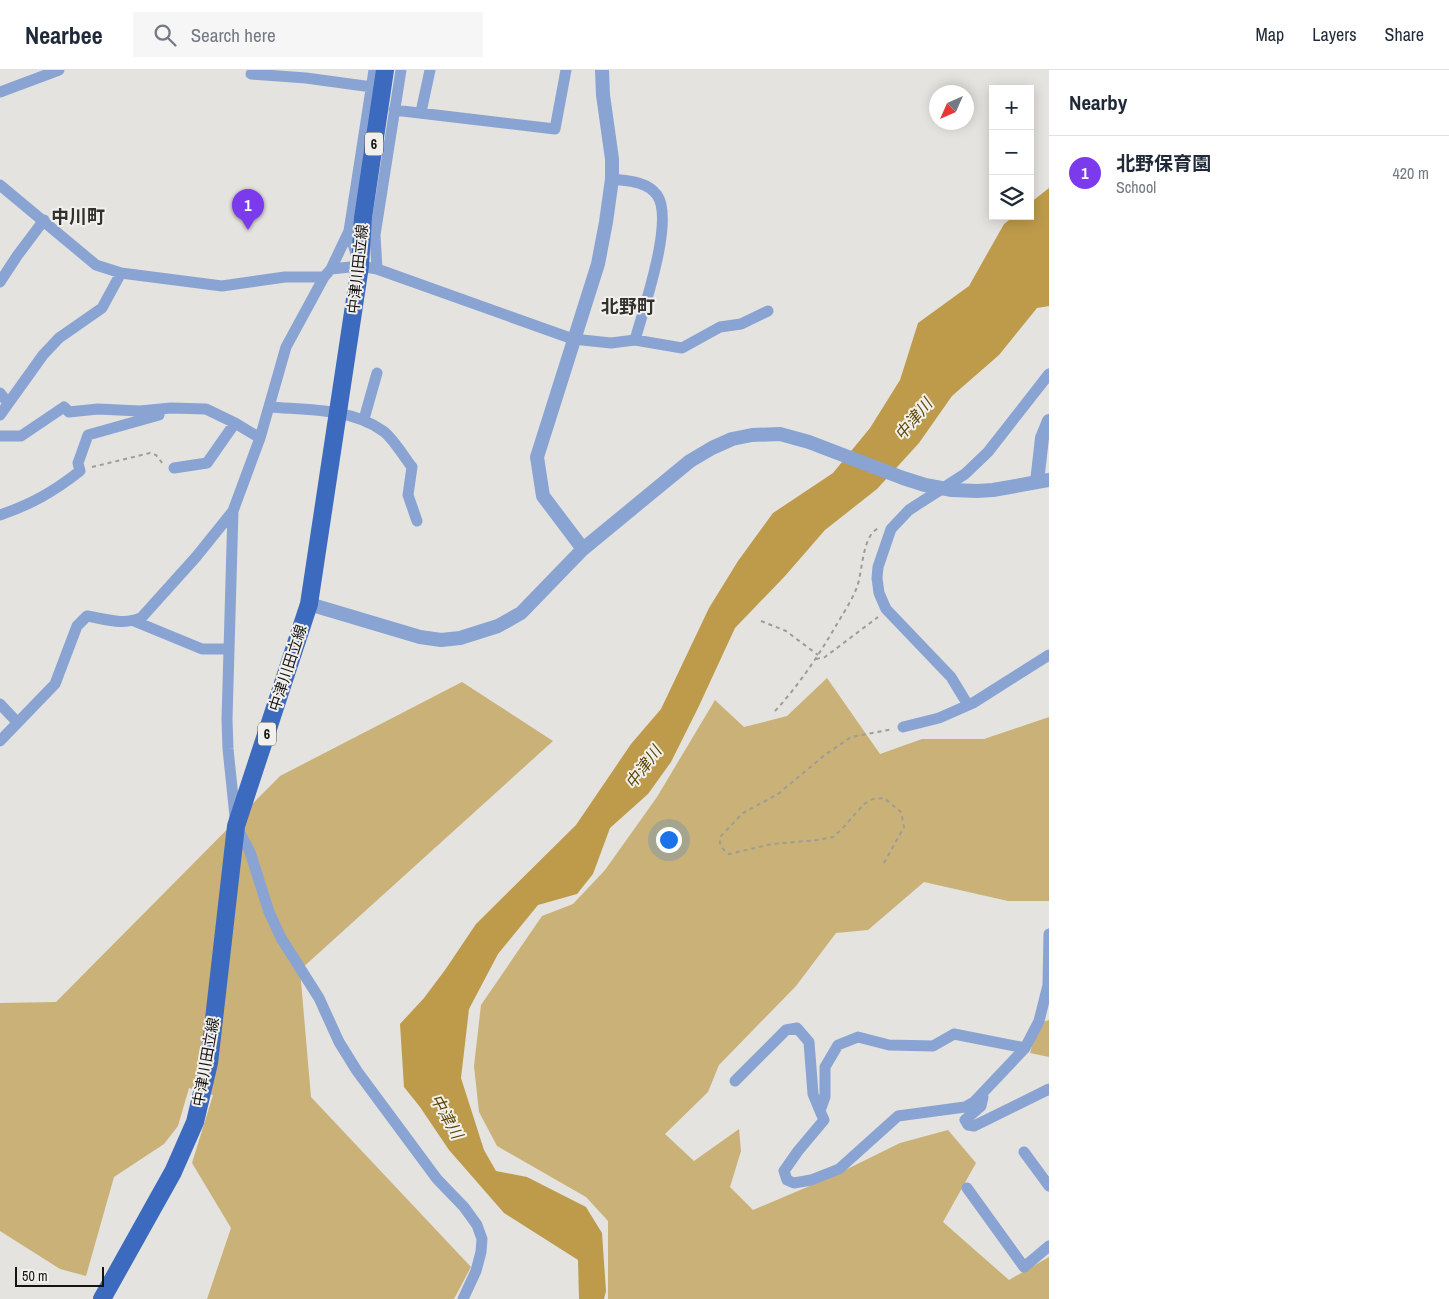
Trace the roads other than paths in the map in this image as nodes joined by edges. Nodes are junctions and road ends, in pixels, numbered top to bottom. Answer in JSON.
{"nodes":[{"id":1,"x":58,"y":70,"type":"edge"},
{"id":2,"x":374,"y":70,"type":"edge"},
{"id":3,"x":385,"y":70,"type":"edge"},
{"id":4,"x":401,"y":70,"type":"edge"},
{"id":5,"x":430,"y":70,"type":"edge"},
{"id":6,"x":566,"y":70,"type":"edge"},
{"id":7,"x":602,"y":70,"type":"edge"},
{"id":8,"x":251,"y":74,"type":"dead end"},
{"id":9,"x":372,"y":87,"type":"junction"},
{"id":10,"x":0,"y":92,"type":"edge"},
{"id":11,"x":394,"y":110,"type":"junction"},
{"id":12,"x":421,"y":112,"type":"junction"},
{"id":13,"x":612,"y":179,"type":"junction"},
{"id":14,"x":0,"y":184,"type":"edge"},
{"id":15,"x":44,"y":220,"type":"junction"},
{"id":16,"x":349,"y":231,"type":"junction"},
{"id":17,"x":368,"y":267,"type":"junction"},
{"id":18,"x":121,"y":273,"type":"junction"},
{"id":19,"x":327,"y":273,"type":"junction"},
{"id":20,"x":0,"y":282,"type":"edge"},
{"id":21,"x":768,"y":311,"type":"dead end"},
{"id":22,"x":573,"y":339,"type":"junction"},
{"id":23,"x":635,"y":340,"type":"junction"},
{"id":24,"x":377,"y":373,"type":"dead end"},
{"id":25,"x":1049,"y":374,"type":"edge"},
{"id":26,"x":0,"y":393,"type":"edge"},
{"id":27,"x":8,"y":403,"type":"junction"},
{"id":28,"x":270,"y":407,"type":"junction"},
{"id":29,"x":171,"y":408,"type":"junction"},
{"id":30,"x":0,"y":415,"type":"edge"},
{"id":31,"x":362,"y":419,"type":"junction"},
{"id":32,"x":1049,"y":421,"type":"edge"},
{"id":33,"x":234,"y":423,"type":"junction"},
{"id":34,"x":0,"y":436,"type":"edge"},
{"id":35,"x":260,"y":438,"type":"junction"},
{"id":36,"x":174,"y":468,"type":"road end"},
{"id":37,"x":1043,"y":481,"type":"edge"},
{"id":38,"x":232,"y":511,"type":"junction"},
{"id":39,"x":0,"y":515,"type":"edge"},
{"id":40,"x":417,"y":521,"type":"dead end"},
{"id":41,"x":583,"y":549,"type":"junction"},
{"id":42,"x":309,"y":604,"type":"junction"},
{"id":43,"x":134,"y":621,"type":"junction"},
{"id":44,"x":229,"y":649,"type":"junction"},
{"id":45,"x":1049,"y":655,"type":"edge"},
{"id":46,"x":0,"y":704,"type":"edge"},
{"id":47,"x":968,"y":705,"type":"junction"},
{"id":48,"x":17,"y":722,"type":"junction"},
{"id":49,"x":903,"y":727,"type":"road end"},
{"id":50,"x":0,"y":741,"type":"edge"},
{"id":51,"x":236,"y":826,"type":"junction"},
{"id":52,"x":1049,"y":934,"type":"edge"},
{"id":53,"x":1024,"y":1048,"type":"junction"},
{"id":54,"x":735,"y":1081,"type":"dead end"},
{"id":55,"x":1049,"y":1089,"type":"edge"},
{"id":56,"x":985,"y":1091,"type":"junction"},
{"id":57,"x":820,"y":1111,"type":"junction"},
{"id":58,"x":1024,"y":1152,"type":"dead end"},
{"id":59,"x":1049,"y":1186,"type":"edge"},
{"id":60,"x":967,"y":1188,"type":"dead end"},
{"id":61,"x":1049,"y":1246,"type":"edge"},
{"id":62,"x":102,"y":1299,"type":"edge"},
{"id":63,"x":463,"y":1299,"type":"edge"}],
"edges":[{"from":1,"to":10,"type":"street"},
{"from":2,"to":9,"type":"street"},
{"from":3,"to":17,"type":"main road","name":"中津川田立線","number":"6"},
{"from":4,"to":11,"type":"street"},
{"from":5,"to":12,"type":"street"},
{"from":6,"to":12,"type":"street"},
{"from":7,"to":13,"type":"street"},
{"from":8,"to":9,"type":"street"},
{"from":9,"to":16,"type":"street"},
{"from":11,"to":12,"type":"street"},
{"from":11,"to":17,"type":"street"},
{"from":13,"to":22,"type":"street"},
{"from":13,"to":23,"type":"street"},
{"from":14,"to":15,"type":"street"},
{"from":15,"to":18,"type":"street"},
{"from":15,"to":20,"type":"street"},
{"from":16,"to":17,"type":"street"},
{"from":16,"to":19,"type":"street"},
{"from":17,"to":19,"type":"street"},
{"from":17,"to":22,"type":"street"},
{"from":17,"to":42,"type":"main road","name":"中津川田立線","number":"6"},
{"from":18,"to":19,"type":"street"},
{"from":18,"to":27,"type":"street"},
{"from":19,"to":28,"type":"street"},
{"from":21,"to":23,"type":"street"},
{"from":22,"to":23,"type":"street"},
{"from":22,"to":41,"type":"street"},
{"from":24,"to":31,"type":"street"},
{"from":25,"to":47,"type":"street"},
{"from":26,"to":27,"type":"street"},
{"from":27,"to":30,"type":"street"},
{"from":28,"to":31,"type":"street"},
{"from":28,"to":35,"type":"street"},
{"from":29,"to":33,"type":"street"},
{"from":29,"to":34,"type":"street"},
{"from":29,"to":39,"type":"street"},
{"from":31,"to":40,"type":"street"},
{"from":32,"to":37,"type":"street"},
{"from":33,"to":35,"type":"street"},
{"from":33,"to":36,"type":"street"},
{"from":35,"to":38,"type":"street"},
{"from":37,"to":41,"type":"street"},
{"from":38,"to":43,"type":"street"},
{"from":38,"to":44,"type":"street"},
{"from":41,"to":42,"type":"street"},
{"from":42,"to":51,"type":"main road","name":"中津川田立線","number":"6"},
{"from":43,"to":44,"type":"street"},
{"from":43,"to":48,"type":"street"},
{"from":44,"to":51,"type":"street"},
{"from":45,"to":47,"type":"street"},
{"from":46,"to":48,"type":"street"},
{"from":47,"to":49,"type":"street"},
{"from":48,"to":50,"type":"street"},
{"from":51,"to":62,"type":"main road","name":"中津川田立線","number":"6"},
{"from":51,"to":63,"type":"street"},
{"from":52,"to":53,"type":"street"},
{"from":53,"to":56,"type":"street"},
{"from":53,"to":57,"type":"street"},
{"from":54,"to":57,"type":"street"},
{"from":55,"to":56,"type":"street"},
{"from":56,"to":57,"type":"street"},
{"from":58,"to":59,"type":"street"},
{"from":60,"to":61,"type":"street"}]}
